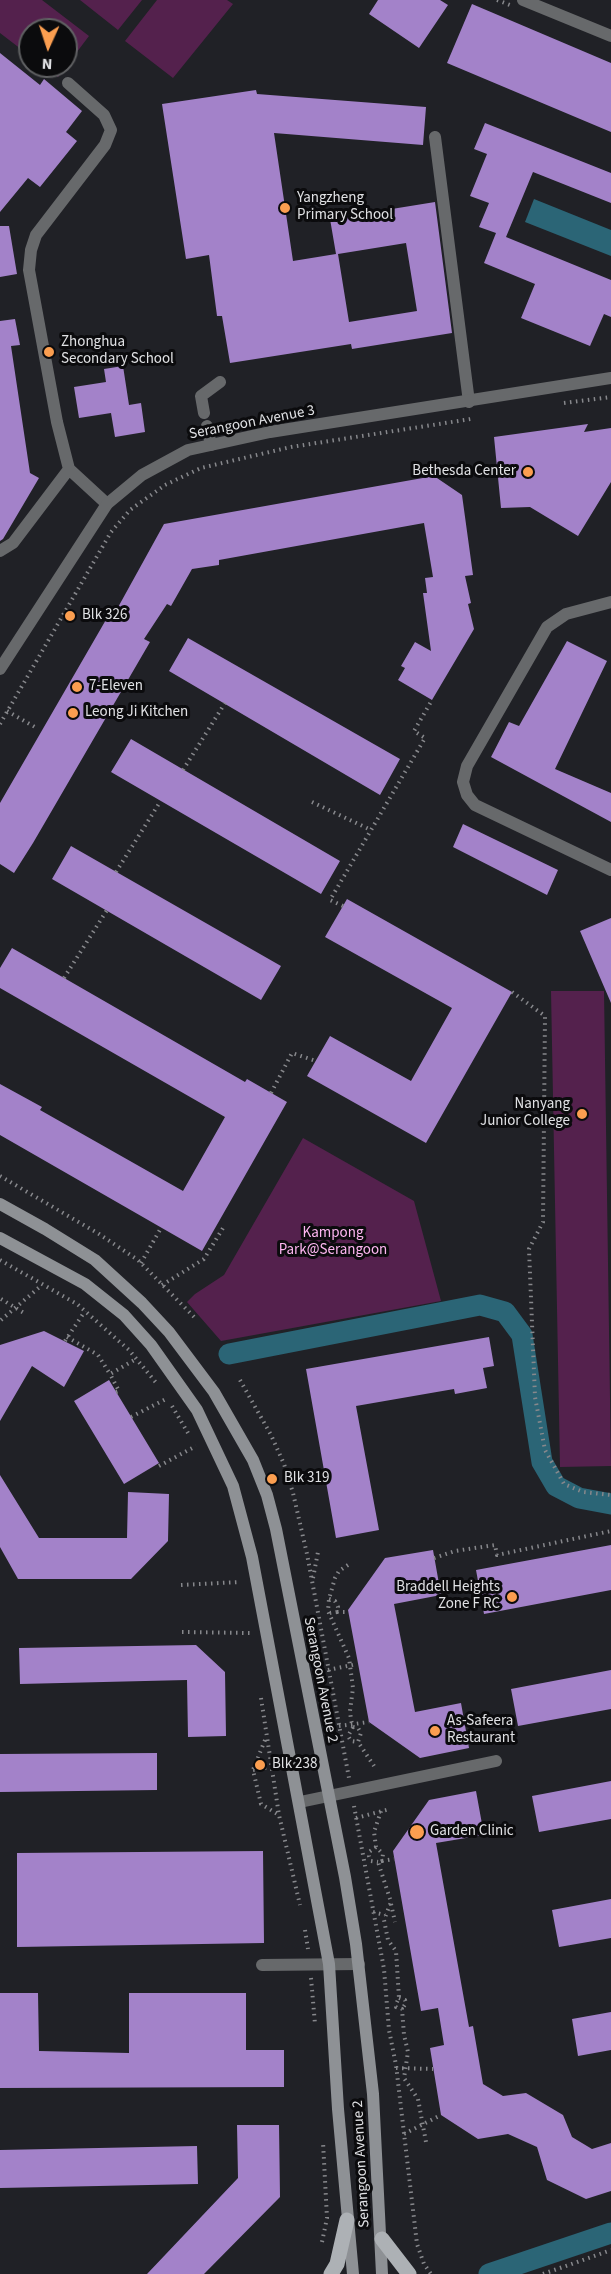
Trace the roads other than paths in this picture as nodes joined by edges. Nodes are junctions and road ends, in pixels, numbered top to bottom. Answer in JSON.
{"nodes":[{"id":1,"x":523,"y":0,"type":"edge"},
{"id":2,"x":611,"y":36,"type":"edge"},
{"id":3,"x":68,"y":83,"type":"dead end"},
{"id":4,"x":435,"y":137,"type":"dead end"},
{"id":5,"x":611,"y":378,"type":"edge"},
{"id":6,"x":220,"y":382,"type":"dead end"},
{"id":7,"x":469,"y":402,"type":"junction"},
{"id":8,"x":212,"y":445,"type":"junction"},
{"id":9,"x":69,"y":469,"type":"junction"},
{"id":10,"x":107,"y":504,"type":"junction"},
{"id":11,"x":0,"y":551,"type":"edge"},
{"id":12,"x":611,"y":602,"type":"edge"},
{"id":13,"x":0,"y":669,"type":"edge"},
{"id":14,"x":611,"y":870,"type":"edge"},
{"id":15,"x":0,"y":1204,"type":"edge"},
{"id":16,"x":0,"y":1238,"type":"edge"},
{"id":17,"x":496,"y":1761,"type":"dead end"},
{"id":18,"x":327,"y":1796,"type":"junction"},
{"id":19,"x":300,"y":1802,"type":"junction"},
{"id":20,"x":329,"y":1964,"type":"junction"},
{"id":21,"x":359,"y":1964,"type":"junction"},
{"id":22,"x":262,"y":1965,"type":"dead end"},
{"id":23,"x":347,"y":2220,"type":"junction"},
{"id":24,"x":382,"y":2239,"type":"junction"},
{"id":25,"x":331,"y":2274,"type":"edge"},
{"id":26,"x":353,"y":2274,"type":"edge"},
{"id":27,"x":382,"y":2274,"type":"edge"},
{"id":28,"x":409,"y":2274,"type":"edge"}],
"edges":[{"from":1,"to":2,"type":"street"},
{"from":3,"to":9,"type":"street"},
{"from":4,"to":7,"type":"street"},
{"from":5,"to":7,"type":"street","name":"Serangoon Avenue 3"},
{"from":6,"to":8,"type":"street"},
{"from":7,"to":8,"type":"street","name":"Serangoon Avenue 3"},
{"from":8,"to":10,"type":"street","name":"Serangoon Avenue 3"},
{"from":9,"to":10,"type":"street"},
{"from":9,"to":11,"type":"street"},
{"from":10,"to":13,"type":"street","name":"Serangoon Avenue 3"},
{"from":12,"to":14,"type":"street"},
{"from":15,"to":18,"type":"main road","name":"Serangoon Avenue 2"},
{"from":16,"to":19,"type":"main road","name":"Serangoon Avenue 2"},
{"from":17,"to":18,"type":"street"},
{"from":18,"to":19,"type":"street"},
{"from":18,"to":21,"type":"main road","name":"Serangoon Avenue 2"},
{"from":19,"to":20,"type":"main road","name":"Serangoon Avenue 2"},
{"from":20,"to":21,"type":"street"},
{"from":20,"to":22,"type":"street"},
{"from":20,"to":23,"type":"main road","name":"Serangoon Avenue 2"},
{"from":21,"to":24,"type":"main road","name":"Serangoon Avenue 2"},
{"from":23,"to":25,"type":"main road"},
{"from":23,"to":26,"type":"main road","name":"Serangoon Avenue 2"},
{"from":24,"to":27,"type":"main road","name":"Serangoon Avenue 2"},
{"from":24,"to":28,"type":"main road"}]}
